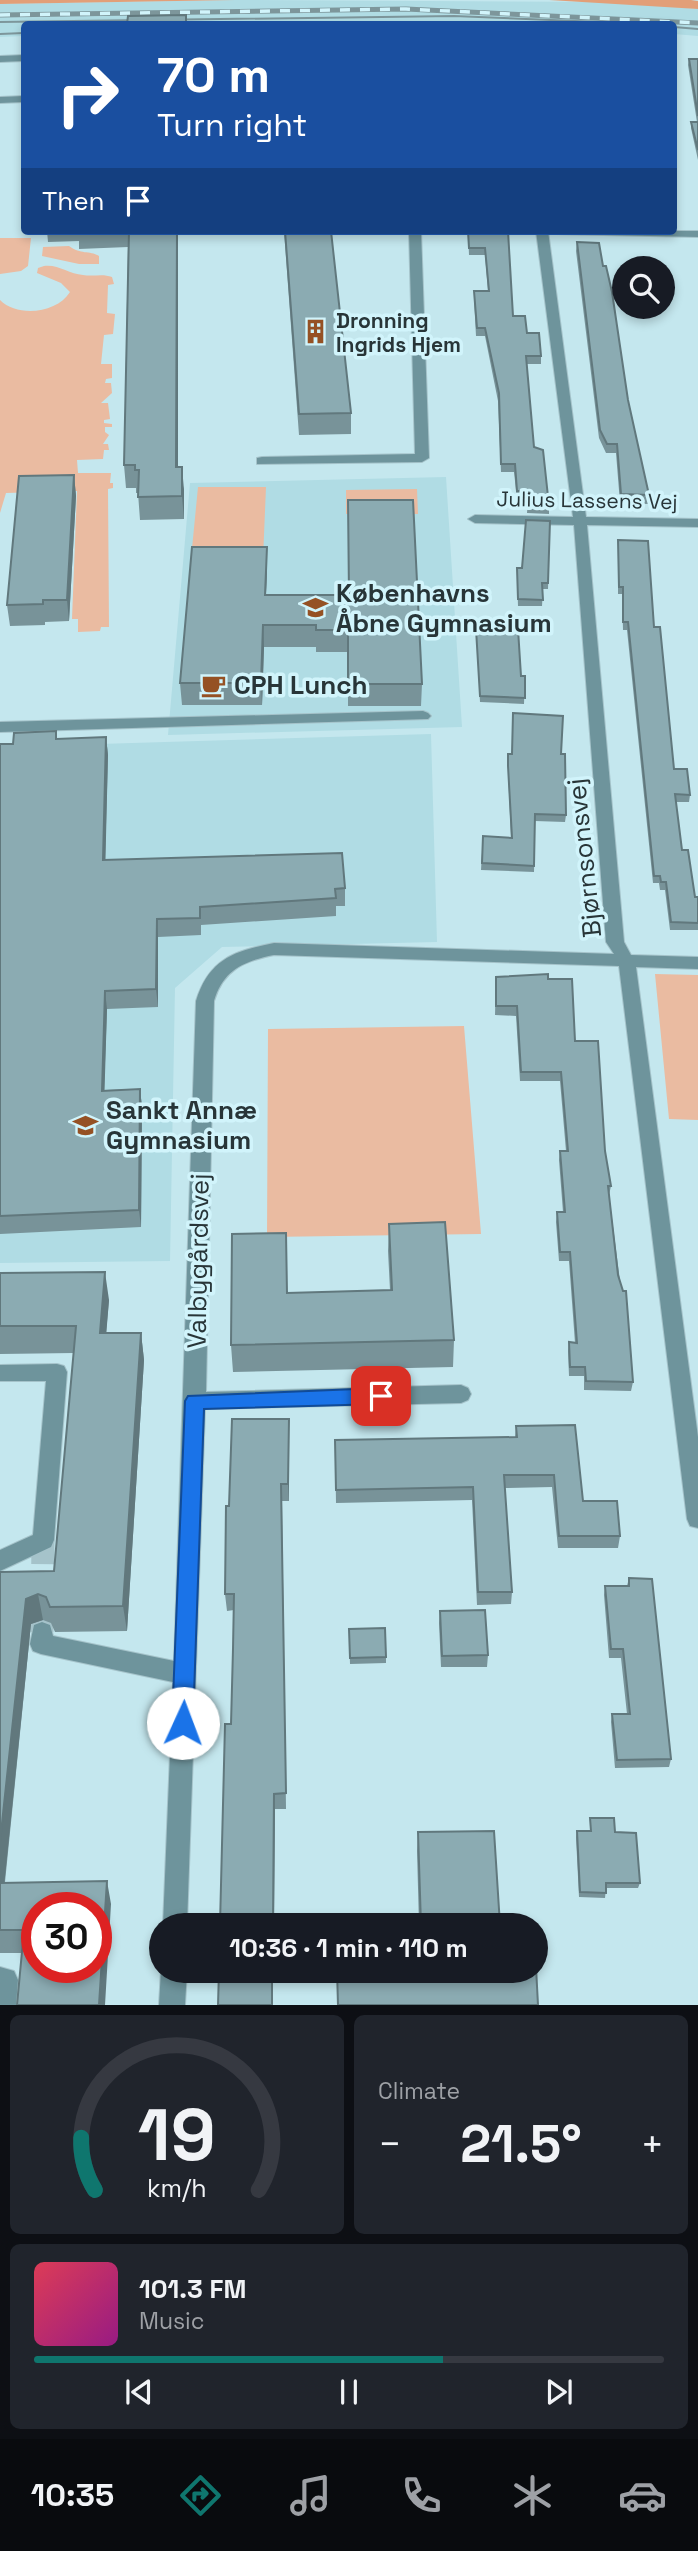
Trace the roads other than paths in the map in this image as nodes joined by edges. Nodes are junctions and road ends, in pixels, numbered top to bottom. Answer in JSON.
{"nodes":[{"id":1,"x":21,"y":58,"type":"edge"},
{"id":2,"x":0,"y":59,"type":"edge"},
{"id":3,"x":21,"y":99,"type":"edge"},
{"id":4,"x":0,"y":100,"type":"edge"},
{"id":5,"x":677,"y":234,"type":"edge"},
{"id":6,"x":698,"y":234,"type":"edge"},
{"id":7,"x":415,"y":235,"type":"edge"},
{"id":8,"x":543,"y":235,"type":"edge"},
{"id":9,"x":262,"y":461,"type":"dead end"},
{"id":10,"x":475,"y":519,"type":"dead end"},
{"id":11,"x":580,"y":520,"type":"junction"},
{"id":12,"x":698,"y":523,"type":"edge"},
{"id":13,"x":423,"y":716,"type":"dead end"},
{"id":14,"x":0,"y":727,"type":"edge"},
{"id":15,"x":626,"y":962,"type":"junction"},
{"id":16,"x":698,"y":963,"type":"edge"},
{"id":17,"x":0,"y":1373,"type":"edge"},
{"id":18,"x":461,"y":1394,"type":"dead end"},
{"id":19,"x":195,"y":1401,"type":"junction"},
{"id":20,"x":698,"y":1519,"type":"edge"},
{"id":21,"x":0,"y":1561,"type":"edge"},
{"id":22,"x":42,"y":1632,"type":"dead end"},
{"id":23,"x":185,"y":1674,"type":"junction"},
{"id":24,"x":175,"y":1913,"type":"edge"},
{"id":25,"x":0,"y":1980,"type":"edge"},
{"id":26,"x":173,"y":1983,"type":"edge"},
{"id":27,"x":4,"y":2005,"type":"edge"},
{"id":28,"x":172,"y":2005,"type":"edge"}],
"edges":[{"from":1,"to":2,"type":"street"},
{"from":3,"to":4,"type":"street"},
{"from":5,"to":6,"type":"street"},
{"from":7,"to":9,"type":"street"},
{"from":8,"to":11,"type":"street","name":"Bjørnsonsvej"},
{"from":10,"to":11,"type":"street","name":"Julius Lassens Vej"},
{"from":11,"to":12,"type":"street","name":"Julius Lassens Vej"},
{"from":11,"to":15,"type":"street","name":"Bjørnsonsvej"},
{"from":13,"to":14,"type":"street"},
{"from":15,"to":16,"type":"street","name":"Valbygårdsvej"},
{"from":15,"to":19,"type":"street","name":"Valbygårdsvej"},
{"from":15,"to":20,"type":"street","name":"Bjørnsonsvej"},
{"from":17,"to":21,"type":"street"},
{"from":18,"to":19,"type":"street"},
{"from":19,"to":23,"type":"street","name":"Valbygårdsvej"},
{"from":22,"to":23,"type":"street"},
{"from":23,"to":24,"type":"street","name":"Valbygårdsvej"},
{"from":25,"to":27,"type":"street"},
{"from":26,"to":28,"type":"street"}]}
